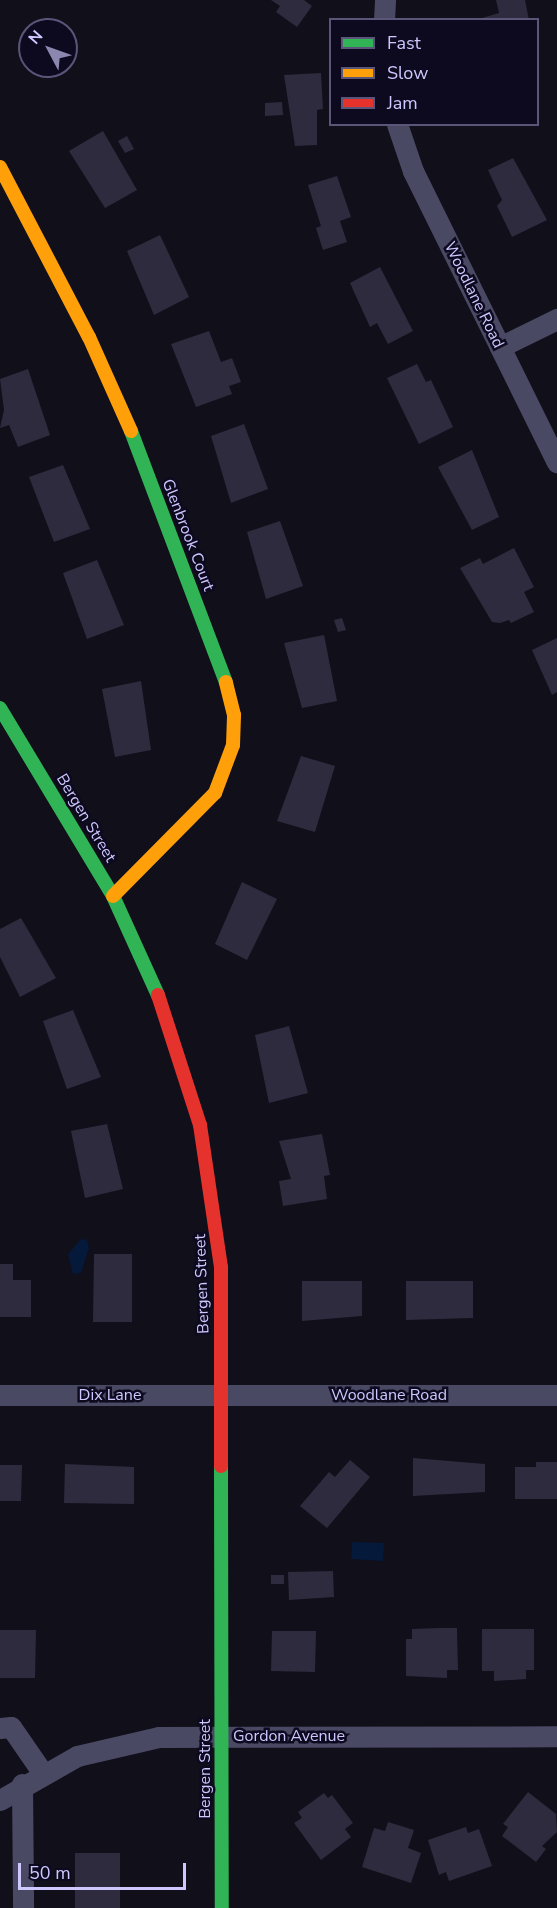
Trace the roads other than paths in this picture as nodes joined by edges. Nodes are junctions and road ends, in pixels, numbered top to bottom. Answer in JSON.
{"nodes":[{"id":1,"x":385,"y":0,"type":"edge"},
{"id":2,"x":384,"y":18,"type":"edge"},
{"id":3,"x":398,"y":126,"type":"edge"},
{"id":4,"x":0,"y":167,"type":"edge"},
{"id":5,"x":557,"y":319,"type":"edge"},
{"id":6,"x":500,"y":347,"type":"junction"},
{"id":7,"x":557,"y":462,"type":"edge"},
{"id":8,"x":0,"y":708,"type":"edge"},
{"id":9,"x":113,"y":896,"type":"junction"},
{"id":10,"x":0,"y":1395,"type":"edge"},
{"id":11,"x":221,"y":1395,"type":"junction"},
{"id":12,"x":557,"y":1395,"type":"edge"},
{"id":13,"x":0,"y":1728,"type":"edge"},
{"id":14,"x":222,"y":1736,"type":"junction"},
{"id":15,"x":557,"y":1736,"type":"edge"},
{"id":16,"x":42,"y":1772,"type":"junction"},
{"id":17,"x":22,"y":1784,"type":"junction"},
{"id":18,"x":0,"y":1800,"type":"edge"},
{"id":19,"x":23,"y":1908,"type":"edge"},
{"id":20,"x":222,"y":1908,"type":"edge"}],
"edges":[{"from":1,"to":2,"type":"street"},
{"from":3,"to":6,"type":"street","name":"Woodlane Road"},
{"from":4,"to":9,"type":"street","name":"Glenbrook Court"},
{"from":5,"to":6,"type":"street"},
{"from":6,"to":7,"type":"street","name":"Woodlane Road"},
{"from":8,"to":9,"type":"street","name":"Bergen Street"},
{"from":9,"to":11,"type":"street","name":"Bergen Street"},
{"from":10,"to":11,"type":"street","name":"Dix Lane"},
{"from":11,"to":12,"type":"street","name":"Woodlane Road"},
{"from":11,"to":14,"type":"street","name":"Bergen Street"},
{"from":13,"to":16,"type":"street"},
{"from":14,"to":15,"type":"street","name":"Gordon Avenue"},
{"from":14,"to":16,"type":"street","name":"Gordon Avenue"},
{"from":14,"to":20,"type":"street","name":"Bergen Street"},
{"from":16,"to":17,"type":"street","name":"Gordon Avenue"},
{"from":17,"to":18,"type":"street","name":"Gordon Avenue"},
{"from":17,"to":19,"type":"street"}]}
